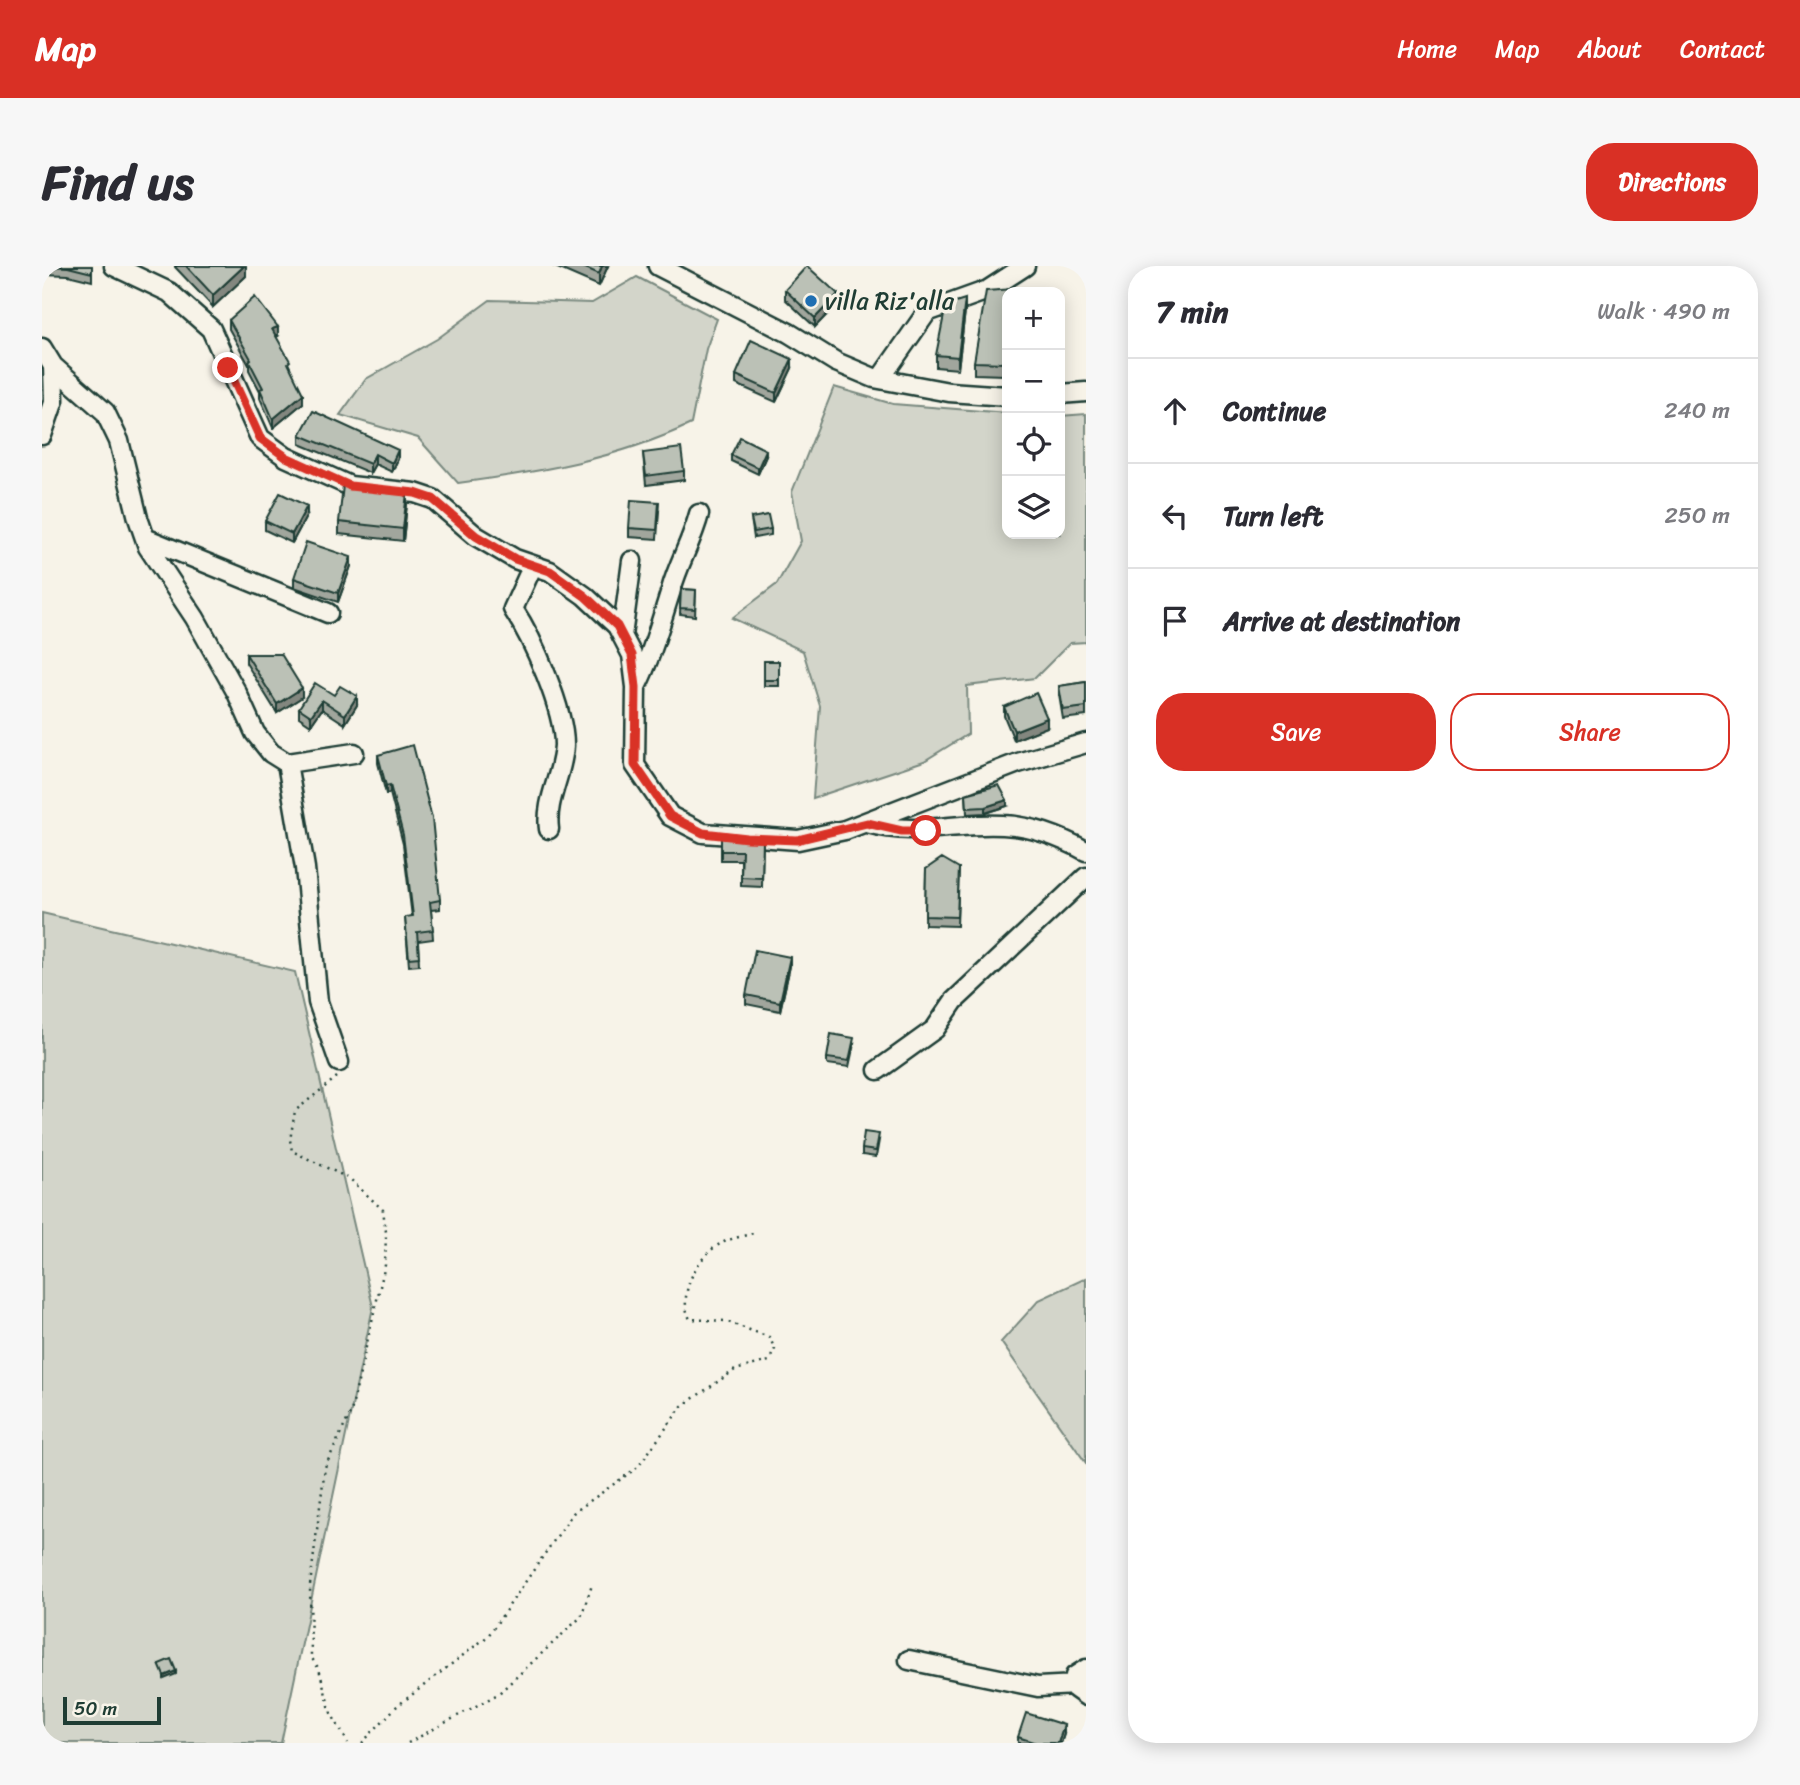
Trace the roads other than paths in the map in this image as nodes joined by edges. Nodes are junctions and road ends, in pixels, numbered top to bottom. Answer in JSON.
{"nodes":[{"id":1,"x":114,"y":266,"type":"edge"},
{"id":2,"x":1025,"y":266,"type":"edge"},
{"id":3,"x":669,"y":269,"type":"edge"},
{"id":4,"x":130,"y":271,"type":"edge"},
{"id":5,"x":42,"y":348,"type":"edge"},
{"id":6,"x":53,"y":366,"type":"junction"},
{"id":7,"x":880,"y":379,"type":"junction"},
{"id":8,"x":1086,"y":392,"type":"edge"},
{"id":9,"x":1065,"y":394,"type":"edge"},
{"id":10,"x":1002,"y":396,"type":"edge"},
{"id":11,"x":42,"y":435,"type":"edge"},
{"id":12,"x":699,"y":514,"type":"dead end"},
{"id":13,"x":145,"y":538,"type":"junction"},
{"id":14,"x":632,"y":561,"type":"dead end"},
{"id":15,"x":533,"y":565,"type":"junction"},
{"id":16,"x":328,"y":613,"type":"dead end"},
{"id":17,"x":622,"y":636,"type":"junction"},
{"id":18,"x":636,"y":687,"type":"junction"},
{"id":19,"x":1086,"y":743,"type":"edge"},
{"id":20,"x":354,"y":753,"type":"dead end"},
{"id":21,"x":287,"y":763,"type":"junction"},
{"id":22,"x":867,"y":823,"type":"junction"},
{"id":23,"x":549,"y":829,"type":"dead end"},
{"id":24,"x":1086,"y":851,"type":"edge"},
{"id":25,"x":1086,"y":877,"type":"edge"},
{"id":26,"x":339,"y":1062,"type":"road end"},
{"id":27,"x":878,"y":1070,"type":"dead end"},
{"id":28,"x":909,"y":1660,"type":"dead end"},
{"id":29,"x":1086,"y":1669,"type":"edge"},
{"id":30,"x":1081,"y":1690,"type":"edge"}],
"edges":[{"from":1,"to":4,"type":"street"},
{"from":2,"to":7,"type":"street"},
{"from":3,"to":7,"type":"street"},
{"from":4,"to":15,"type":"street"},
{"from":5,"to":6,"type":"street"},
{"from":6,"to":11,"type":"street"},
{"from":6,"to":13,"type":"street"},
{"from":7,"to":10,"type":"street"},
{"from":8,"to":9,"type":"street"},
{"from":12,"to":18,"type":"street"},
{"from":13,"to":16,"type":"street"},
{"from":13,"to":21,"type":"street"},
{"from":14,"to":17,"type":"street"},
{"from":15,"to":17,"type":"street"},
{"from":15,"to":23,"type":"street"},
{"from":17,"to":18,"type":"street"},
{"from":18,"to":22,"type":"street"},
{"from":19,"to":22,"type":"street"},
{"from":20,"to":21,"type":"street"},
{"from":21,"to":26,"type":"street"},
{"from":22,"to":24,"type":"street"},
{"from":25,"to":27,"type":"street"},
{"from":28,"to":30,"type":"street"},
{"from":29,"to":30,"type":"street"}]}
